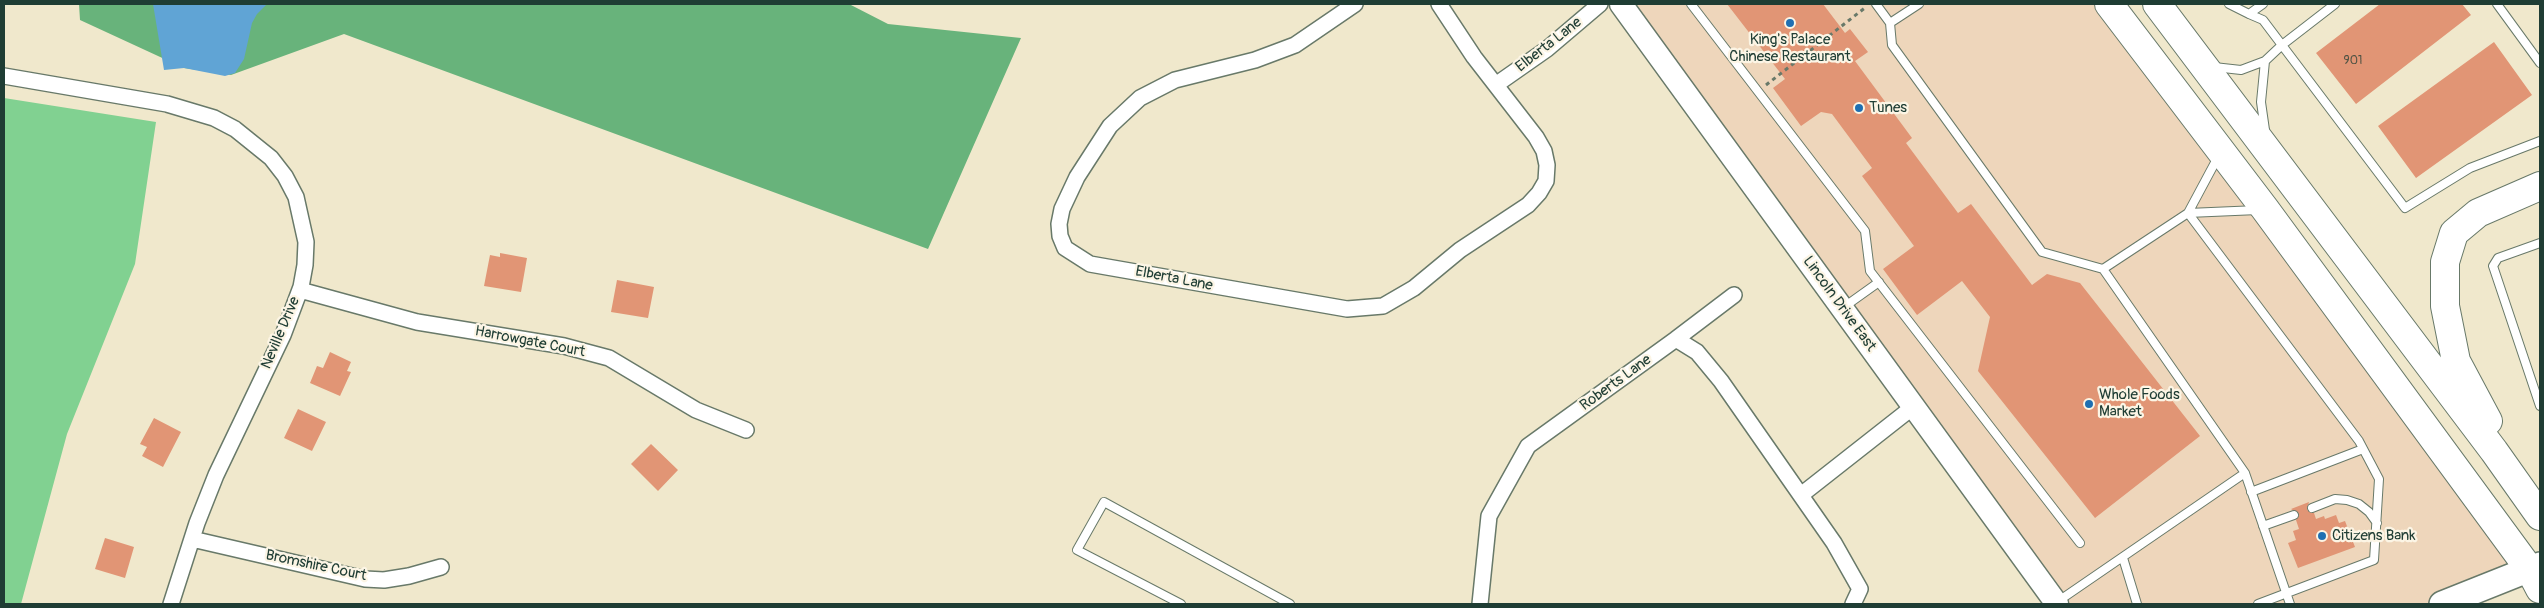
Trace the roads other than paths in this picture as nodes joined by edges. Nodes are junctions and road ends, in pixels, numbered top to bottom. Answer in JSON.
{"nodes":[{"id":1,"x":1355,"y":4,"type":"edge"},
{"id":2,"x":1439,"y":4,"type":"edge"},
{"id":3,"x":1600,"y":4,"type":"edge"},
{"id":4,"x":1621,"y":4,"type":"edge"},
{"id":5,"x":1691,"y":4,"type":"edge"},
{"id":6,"x":1876,"y":4,"type":"edge"},
{"id":7,"x":1920,"y":4,"type":"edge"},
{"id":8,"x":2109,"y":4,"type":"edge"},
{"id":9,"x":2157,"y":4,"type":"edge"},
{"id":10,"x":2229,"y":4,"type":"edge"},
{"id":11,"x":2263,"y":4,"type":"edge"},
{"id":12,"x":2334,"y":4,"type":"edge"},
{"id":13,"x":2497,"y":4,"type":"edge"},
{"id":14,"x":2249,"y":14,"type":"junction"},
{"id":15,"x":1890,"y":23,"type":"junction"},
{"id":16,"x":2282,"y":45,"type":"junction"},
{"id":17,"x":2265,"y":62,"type":"junction"},
{"id":18,"x":2540,"y":63,"type":"edge"},
{"id":19,"x":2203,"y":66,"type":"junction"},
{"id":20,"x":4,"y":76,"type":"edge"},
{"id":21,"x":1498,"y":84,"type":"junction"},
{"id":22,"x":2540,"y":141,"type":"edge"},
{"id":23,"x":2221,"y":150,"type":"junction"},
{"id":24,"x":2270,"y":154,"type":"junction"},
{"id":25,"x":2537,"y":190,"type":"edge"},
{"id":26,"x":2265,"y":210,"type":"junction"},
{"id":27,"x":2188,"y":213,"type":"junction"},
{"id":28,"x":2540,"y":243,"type":"edge"},
{"id":29,"x":2103,"y":268,"type":"junction"},
{"id":30,"x":1879,"y":282,"type":"junction"},
{"id":31,"x":300,"y":290,"type":"junction"},
{"id":32,"x":1734,"y":295,"type":"dead end"},
{"id":33,"x":1842,"y":308,"type":"junction"},
{"id":34,"x":1676,"y":339,"type":"junction"},
{"id":35,"x":2540,"y":406,"type":"edge"},
{"id":36,"x":1914,"y":407,"type":"junction"},
{"id":37,"x":746,"y":430,"type":"dead end"},
{"id":38,"x":2364,"y":450,"type":"junction"},
{"id":39,"x":2494,"y":451,"type":"junction"},
{"id":40,"x":2245,"y":473,"type":"junction"},
{"id":41,"x":2251,"y":492,"type":"junction"},
{"id":42,"x":1801,"y":495,"type":"junction"},
{"id":43,"x":2312,"y":508,"type":"dead end"},
{"id":44,"x":2294,"y":514,"type":"dead end"},
{"id":45,"x":2540,"y":516,"type":"edge"},
{"id":46,"x":2377,"y":523,"type":"junction"},
{"id":47,"x":2263,"y":526,"type":"junction"},
{"id":48,"x":192,"y":539,"type":"junction"},
{"id":49,"x":2080,"y":543,"type":"dead end"},
{"id":50,"x":2122,"y":558,"type":"junction"},
{"id":51,"x":441,"y":567,"type":"dead end"},
{"id":52,"x":2537,"y":575,"type":"edge"},
{"id":53,"x":2287,"y":593,"type":"junction"},
{"id":54,"x":171,"y":604,"type":"edge"},
{"id":55,"x":1181,"y":604,"type":"edge"},
{"id":56,"x":1290,"y":604,"type":"edge"},
{"id":57,"x":1480,"y":604,"type":"edge"},
{"id":58,"x":1853,"y":604,"type":"edge"},
{"id":59,"x":2056,"y":604,"type":"edge"},
{"id":60,"x":2137,"y":604,"type":"edge"},
{"id":61,"x":2258,"y":604,"type":"edge"},
{"id":62,"x":2290,"y":604,"type":"edge"},
{"id":63,"x":2442,"y":604,"type":"edge"}],
"edges":[{"from":1,"to":21,"type":"street","name":"Elberta Lane"},
{"from":2,"to":21,"type":"street","name":"Elberta Lane"},
{"from":3,"to":21,"type":"street","name":"Elberta Lane"},
{"from":4,"to":33,"type":"street","name":"Lincoln Drive East"},
{"from":5,"to":30,"type":"lane"},
{"from":6,"to":15,"type":"lane"},
{"from":7,"to":15,"type":"lane"},
{"from":8,"to":23,"type":"highway"},
{"from":9,"to":19,"type":"highway"},
{"from":10,"to":14,"type":"lane"},
{"from":11,"to":14,"type":"lane"},
{"from":12,"to":16,"type":"lane"},
{"from":13,"to":18,"type":"lane"},
{"from":14,"to":16,"type":"lane"},
{"from":15,"to":29,"type":"lane"},
{"from":16,"to":17,"type":"lane"},
{"from":16,"to":22,"type":"lane"},
{"from":17,"to":19,"type":"lane"},
{"from":17,"to":24,"type":"lane"},
{"from":19,"to":24,"type":"highway"},
{"from":20,"to":31,"type":"street","name":"Neville Drive"},
{"from":23,"to":26,"type":"highway"},
{"from":23,"to":27,"type":"lane"},
{"from":24,"to":39,"type":"highway"},
{"from":25,"to":39,"type":"highway"},
{"from":26,"to":27,"type":"lane"},
{"from":26,"to":52,"type":"highway"},
{"from":27,"to":29,"type":"lane"},
{"from":27,"to":38,"type":"lane"},
{"from":28,"to":35,"type":"lane"},
{"from":29,"to":40,"type":"lane"},
{"from":30,"to":33,"type":"lane"},
{"from":30,"to":49,"type":"lane"},
{"from":31,"to":37,"type":"street","name":"Harrowgate Court"},
{"from":31,"to":48,"type":"street","name":"Neville Drive"},
{"from":32,"to":34,"type":"street","name":"Roberts Lane"},
{"from":33,"to":36,"type":"street","name":"Lincoln Drive East"},
{"from":34,"to":42,"type":"street"},
{"from":34,"to":57,"type":"street","name":"Roberts Lane"},
{"from":36,"to":42,"type":"street"},
{"from":36,"to":59,"type":"street","name":"Lincoln Drive East"},
{"from":38,"to":41,"type":"lane"},
{"from":38,"to":46,"type":"lane"},
{"from":39,"to":45,"type":"highway"},
{"from":40,"to":41,"type":"lane"},
{"from":40,"to":50,"type":"lane"},
{"from":41,"to":47,"type":"lane"},
{"from":42,"to":58,"type":"street"},
{"from":43,"to":46,"type":"lane"},
{"from":44,"to":47,"type":"lane"},
{"from":46,"to":53,"type":"lane"},
{"from":47,"to":53,"type":"lane"},
{"from":48,"to":51,"type":"street","name":"Bromshire Court"},
{"from":48,"to":54,"type":"street","name":"Neville Drive"},
{"from":50,"to":59,"type":"lane"},
{"from":50,"to":60,"type":"lane"},
{"from":52,"to":63,"type":"main road"},
{"from":53,"to":61,"type":"lane"},
{"from":53,"to":62,"type":"lane"},
{"from":55,"to":56,"type":"lane"}]}
